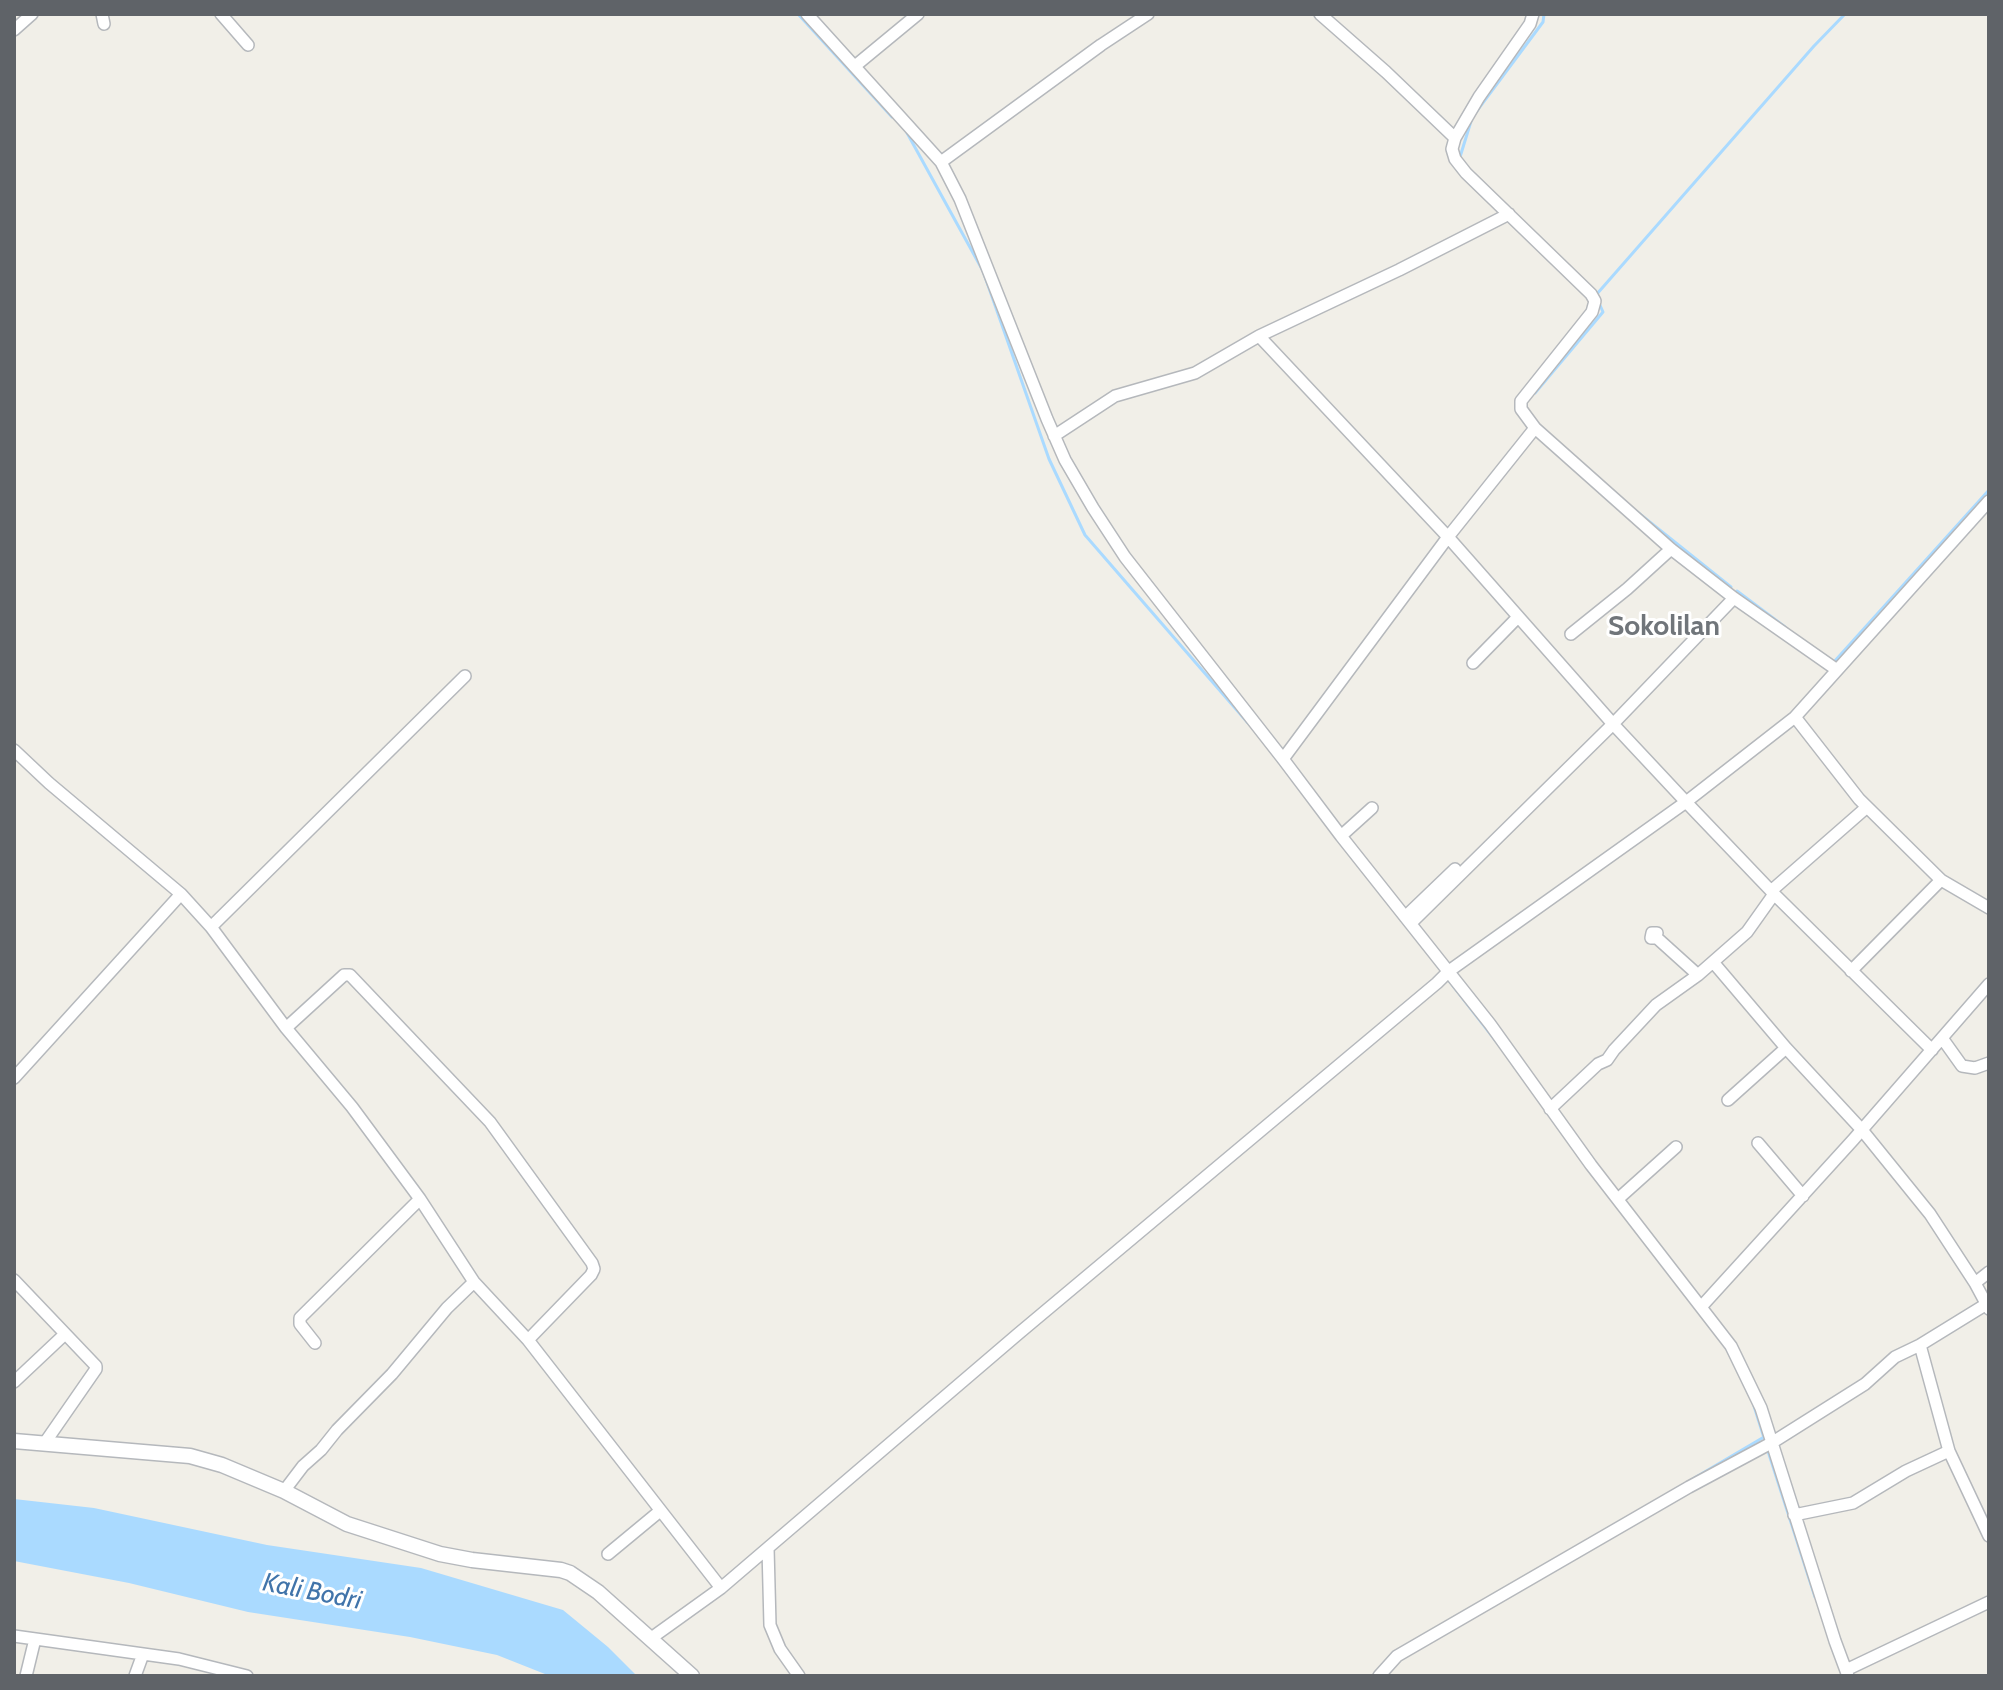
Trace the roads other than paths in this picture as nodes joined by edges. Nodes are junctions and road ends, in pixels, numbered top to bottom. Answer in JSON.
{"nodes":[{"id":1,"x":32,"y":14,"type":"edge"},
{"id":2,"x":221,"y":14,"type":"edge"},
{"id":3,"x":807,"y":14,"type":"edge"},
{"id":4,"x":918,"y":14,"type":"edge"},
{"id":5,"x":1148,"y":14,"type":"edge"},
{"id":6,"x":1320,"y":14,"type":"edge"},
{"id":7,"x":1533,"y":14,"type":"edge"},
{"id":8,"x":14,"y":30,"type":"edge"},
{"id":9,"x":248,"y":45,"type":"dead end"},
{"id":10,"x":855,"y":66,"type":"junction"},
{"id":11,"x":1455,"y":138,"type":"junction"},
{"id":12,"x":941,"y":162,"type":"junction"},
{"id":13,"x":1509,"y":214,"type":"junction"},
{"id":14,"x":1259,"y":336,"type":"junction"},
{"id":15,"x":1535,"y":428,"type":"junction"},
{"id":16,"x":1054,"y":436,"type":"junction"},
{"id":17,"x":1989,"y":501,"type":"edge"},
{"id":18,"x":1448,"y":537,"type":"junction"},
{"id":19,"x":1671,"y":549,"type":"junction"},
{"id":20,"x":1732,"y":596,"type":"junction"},
{"id":21,"x":1517,"y":618,"type":"junction"},
{"id":22,"x":1571,"y":634,"type":"dead end"},
{"id":23,"x":1473,"y":663,"type":"dead end"},
{"id":24,"x":1837,"y":670,"type":"junction"},
{"id":25,"x":465,"y":676,"type":"dead end"},
{"id":26,"x":1795,"y":717,"type":"junction"},
{"id":27,"x":1610,"y":721,"type":"junction"},
{"id":28,"x":14,"y":750,"type":"edge"},
{"id":29,"x":1283,"y":759,"type":"junction"},
{"id":30,"x":1686,"y":802,"type":"junction"},
{"id":31,"x":1867,"y":807,"type":"junction"},
{"id":32,"x":1372,"y":808,"type":"dead end"},
{"id":33,"x":1341,"y":836,"type":"junction"},
{"id":34,"x":1941,"y":880,"type":"junction"},
{"id":35,"x":1772,"y":892,"type":"junction"},
{"id":36,"x":181,"y":894,"type":"junction"},
{"id":37,"x":1989,"y":908,"type":"edge"},
{"id":38,"x":1408,"y":920,"type":"junction"},
{"id":39,"x":211,"y":927,"type":"junction"},
{"id":40,"x":1657,"y":933,"type":"dead end"},
{"id":41,"x":1713,"y":962,"type":"junction"},
{"id":42,"x":1851,"y":971,"type":"junction"},
{"id":43,"x":1698,"y":975,"type":"junction"},
{"id":44,"x":1441,"y":979,"type":"junction"},
{"id":45,"x":1989,"y":984,"type":"edge"},
{"id":46,"x":286,"y":1028,"type":"junction"},
{"id":47,"x":1942,"y":1038,"type":"junction"},
{"id":48,"x":1786,"y":1048,"type":"junction"},
{"id":49,"x":1932,"y":1050,"type":"junction"},
{"id":50,"x":1989,"y":1063,"type":"edge"},
{"id":51,"x":14,"y":1078,"type":"edge"},
{"id":52,"x":1728,"y":1100,"type":"dead end"},
{"id":53,"x":1550,"y":1109,"type":"junction"},
{"id":54,"x":1862,"y":1130,"type":"junction"},
{"id":55,"x":1758,"y":1143,"type":"dead end"},
{"id":56,"x":1676,"y":1147,"type":"dead end"},
{"id":57,"x":1803,"y":1196,"type":"junction"},
{"id":58,"x":420,"y":1199,"type":"junction"},
{"id":59,"x":1618,"y":1199,"type":"junction"},
{"id":60,"x":1989,"y":1272,"type":"edge"},
{"id":61,"x":14,"y":1280,"type":"edge"},
{"id":62,"x":474,"y":1282,"type":"junction"},
{"id":63,"x":1975,"y":1283,"type":"junction"},
{"id":64,"x":1701,"y":1307,"type":"junction"},
{"id":65,"x":1987,"y":1307,"type":"edge"},
{"id":66,"x":65,"y":1334,"type":"junction"},
{"id":67,"x":528,"y":1340,"type":"junction"},
{"id":68,"x":315,"y":1343,"type":"dead end"},
{"id":69,"x":1920,"y":1345,"type":"junction"},
{"id":70,"x":14,"y":1382,"type":"edge"},
{"id":71,"x":14,"y":1441,"type":"edge"},
{"id":72,"x":1769,"y":1443,"type":"junction"},
{"id":73,"x":44,"y":1444,"type":"junction"},
{"id":74,"x":1949,"y":1451,"type":"junction"},
{"id":75,"x":284,"y":1491,"type":"junction"},
{"id":76,"x":660,"y":1511,"type":"junction"},
{"id":77,"x":1794,"y":1515,"type":"junction"},
{"id":78,"x":1989,"y":1536,"type":"edge"},
{"id":79,"x":768,"y":1548,"type":"junction"},
{"id":80,"x":608,"y":1554,"type":"dead end"},
{"id":81,"x":721,"y":1588,"type":"junction"},
{"id":82,"x":1989,"y":1602,"type":"edge"},
{"id":83,"x":14,"y":1636,"type":"edge"},
{"id":84,"x":35,"y":1639,"type":"junction"},
{"id":85,"x":650,"y":1639,"type":"junction"},
{"id":86,"x":143,"y":1654,"type":"junction"},
{"id":87,"x":205,"y":1671,"type":"edge"},
{"id":88,"x":1847,"y":1673,"type":"edge"},
{"id":89,"x":26,"y":1676,"type":"edge"},
{"id":90,"x":135,"y":1676,"type":"edge"},
{"id":91,"x":247,"y":1676,"type":"edge"},
{"id":92,"x":692,"y":1676,"type":"edge"},
{"id":93,"x":799,"y":1676,"type":"edge"},
{"id":94,"x":1379,"y":1676,"type":"edge"}],
"edges":[{"from":1,"to":8,"type":"street"},
{"from":2,"to":9,"type":"street"},
{"from":3,"to":10,"type":"street"},
{"from":4,"to":10,"type":"street"},
{"from":5,"to":12,"type":"street"},
{"from":6,"to":11,"type":"street"},
{"from":7,"to":11,"type":"street"},
{"from":10,"to":12,"type":"street"},
{"from":11,"to":13,"type":"street"},
{"from":12,"to":16,"type":"street"},
{"from":13,"to":14,"type":"street"},
{"from":13,"to":15,"type":"street"},
{"from":14,"to":16,"type":"street"},
{"from":14,"to":18,"type":"street"},
{"from":15,"to":18,"type":"street"},
{"from":15,"to":19,"type":"street"},
{"from":16,"to":29,"type":"street"},
{"from":17,"to":24,"type":"street"},
{"from":18,"to":21,"type":"street"},
{"from":18,"to":29,"type":"street"},
{"from":19,"to":20,"type":"street"},
{"from":19,"to":22,"type":"street"},
{"from":20,"to":24,"type":"street"},
{"from":20,"to":27,"type":"street"},
{"from":21,"to":23,"type":"street"},
{"from":21,"to":27,"type":"street"},
{"from":24,"to":26,"type":"street"},
{"from":25,"to":39,"type":"street"},
{"from":26,"to":30,"type":"street"},
{"from":26,"to":31,"type":"street"},
{"from":27,"to":30,"type":"street"},
{"from":27,"to":38,"type":"street"},
{"from":28,"to":36,"type":"street"},
{"from":29,"to":33,"type":"street"},
{"from":30,"to":35,"type":"street"},
{"from":30,"to":44,"type":"street"},
{"from":31,"to":34,"type":"street"},
{"from":31,"to":35,"type":"street"},
{"from":32,"to":33,"type":"street"},
{"from":33,"to":38,"type":"street"},
{"from":34,"to":37,"type":"street"},
{"from":34,"to":42,"type":"street"},
{"from":35,"to":41,"type":"street"},
{"from":35,"to":42,"type":"street"},
{"from":36,"to":39,"type":"street"},
{"from":36,"to":51,"type":"street"},
{"from":38,"to":44,"type":"street"},
{"from":39,"to":46,"type":"street"},
{"from":40,"to":43,"type":"street"},
{"from":41,"to":43,"type":"street"},
{"from":41,"to":48,"type":"street"},
{"from":42,"to":49,"type":"street"},
{"from":43,"to":53,"type":"street"},
{"from":44,"to":53,"type":"street"},
{"from":44,"to":79,"type":"street"},
{"from":45,"to":47,"type":"street"},
{"from":46,"to":58,"type":"street"},
{"from":46,"to":67,"type":"street"},
{"from":47,"to":49,"type":"street"},
{"from":47,"to":50,"type":"street"},
{"from":48,"to":52,"type":"street"},
{"from":48,"to":54,"type":"street"},
{"from":49,"to":54,"type":"street"},
{"from":53,"to":59,"type":"street"},
{"from":54,"to":57,"type":"street"},
{"from":54,"to":63,"type":"street"},
{"from":55,"to":57,"type":"street"},
{"from":56,"to":59,"type":"street"},
{"from":57,"to":64,"type":"street"},
{"from":58,"to":62,"type":"street"},
{"from":58,"to":68,"type":"street"},
{"from":59,"to":64,"type":"street"},
{"from":60,"to":63,"type":"street"},
{"from":61,"to":66,"type":"street"},
{"from":62,"to":67,"type":"street"},
{"from":62,"to":75,"type":"street"},
{"from":63,"to":65,"type":"street"},
{"from":64,"to":72,"type":"street"},
{"from":65,"to":69,"type":"street"},
{"from":66,"to":70,"type":"street"},
{"from":66,"to":73,"type":"street"},
{"from":67,"to":76,"type":"street"},
{"from":69,"to":72,"type":"street"},
{"from":69,"to":74,"type":"street"},
{"from":71,"to":73,"type":"street"},
{"from":72,"to":77,"type":"street"},
{"from":72,"to":94,"type":"street"},
{"from":73,"to":75,"type":"street"},
{"from":74,"to":77,"type":"street"},
{"from":74,"to":78,"type":"street"},
{"from":75,"to":85,"type":"street"},
{"from":76,"to":80,"type":"street"},
{"from":76,"to":81,"type":"street"},
{"from":77,"to":88,"type":"street"},
{"from":79,"to":81,"type":"street"},
{"from":79,"to":93,"type":"street"},
{"from":81,"to":85,"type":"street"},
{"from":82,"to":88,"type":"street"},
{"from":83,"to":84,"type":"street"},
{"from":84,"to":86,"type":"street"},
{"from":84,"to":89,"type":"street"},
{"from":85,"to":92,"type":"street"},
{"from":86,"to":87,"type":"street"},
{"from":86,"to":90,"type":"street"},
{"from":87,"to":91,"type":"street"}]}
